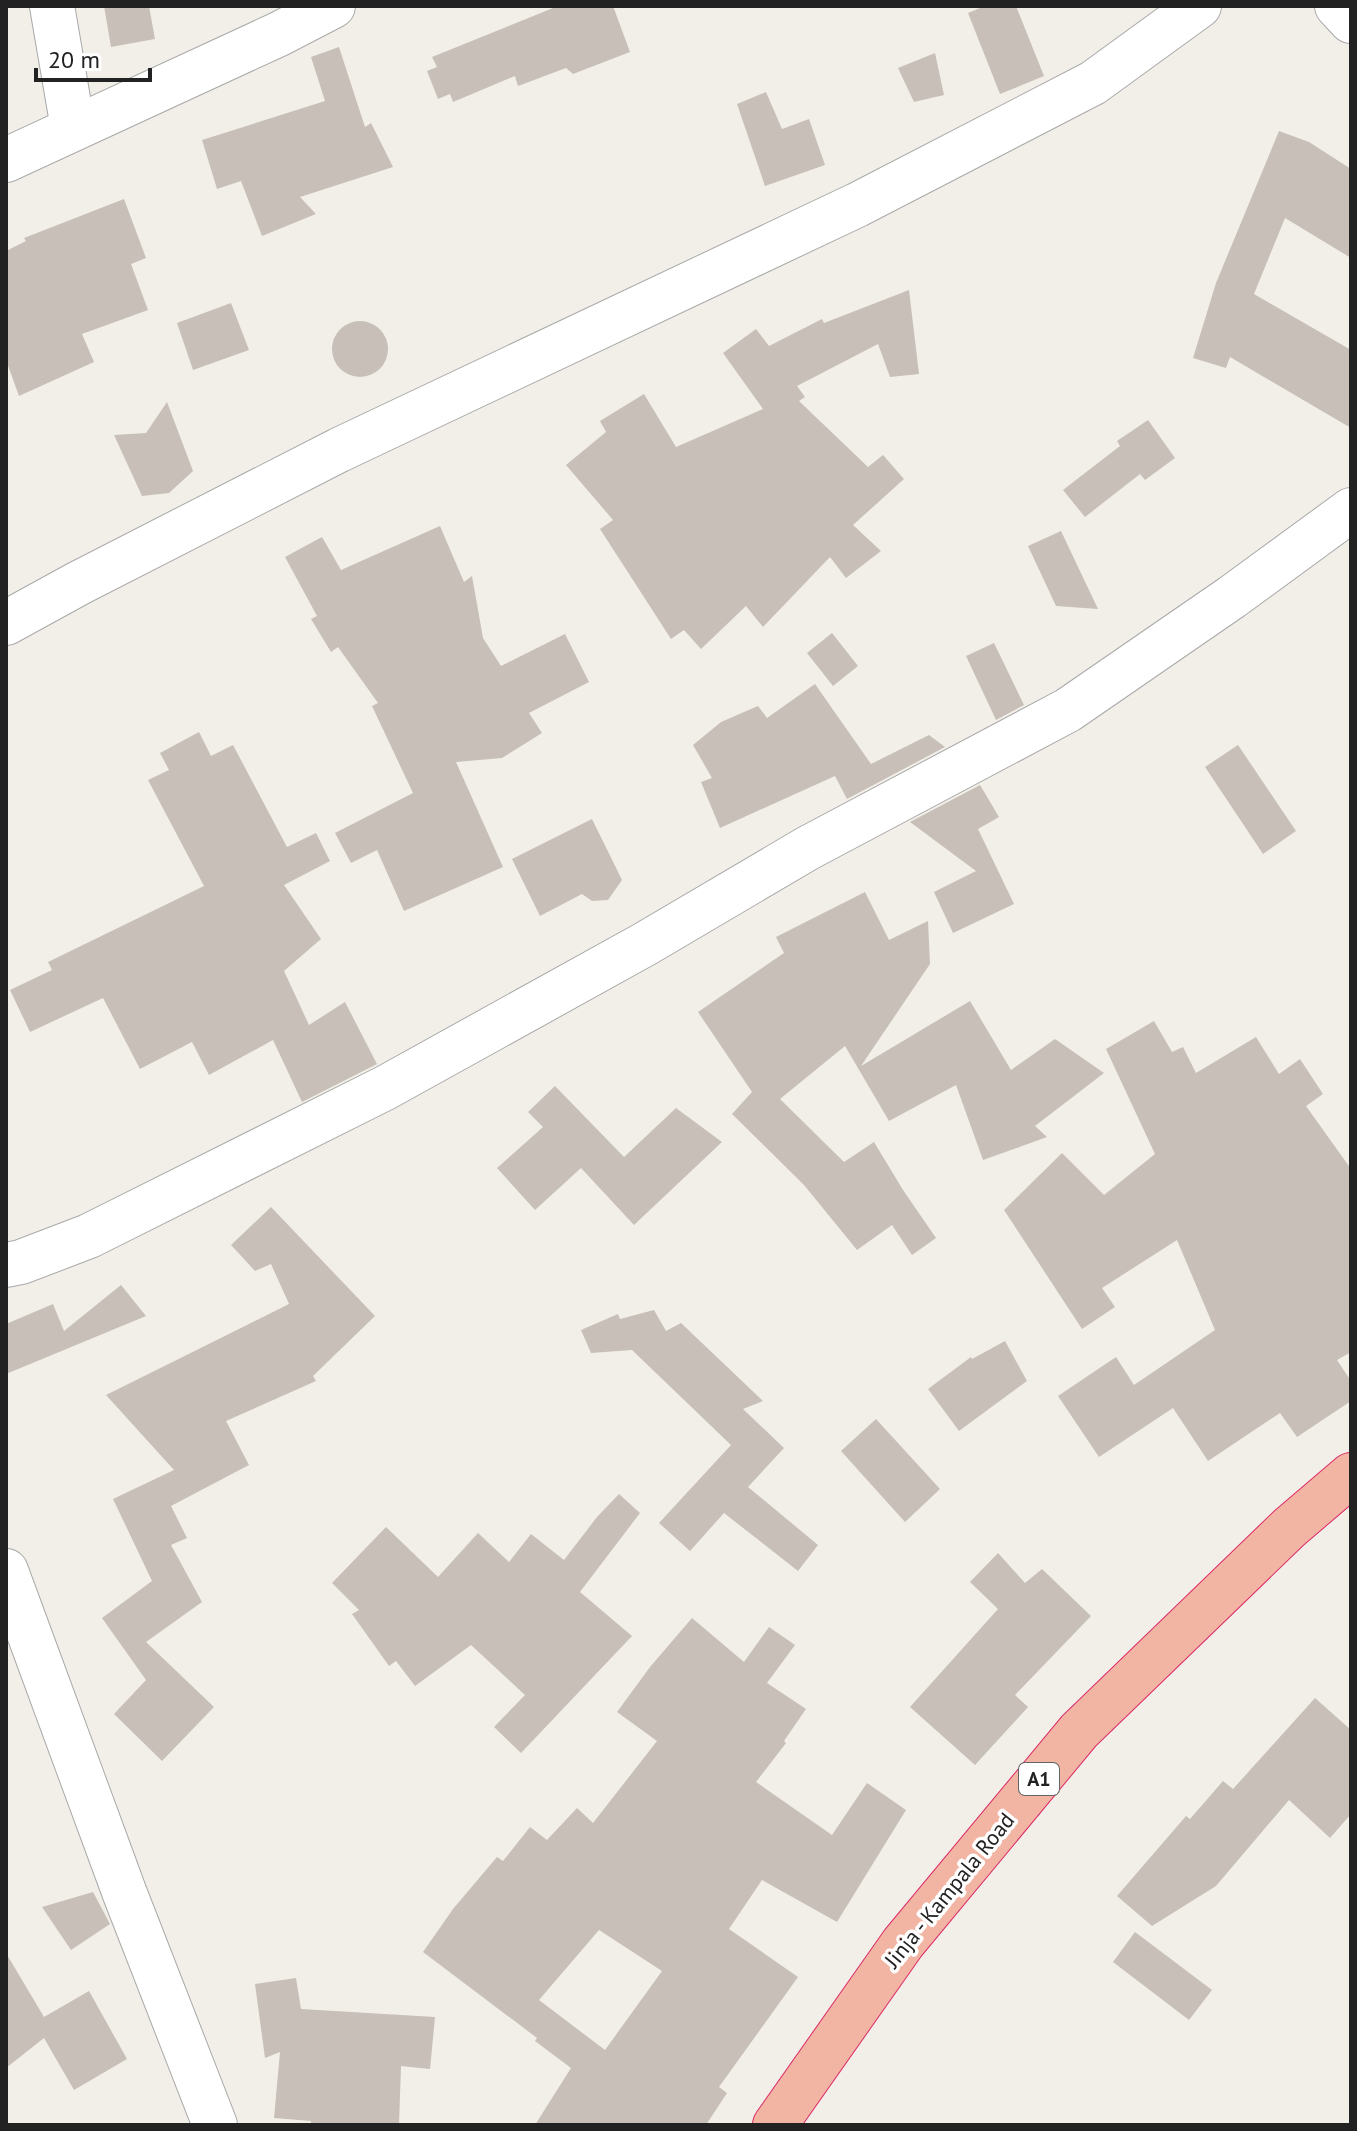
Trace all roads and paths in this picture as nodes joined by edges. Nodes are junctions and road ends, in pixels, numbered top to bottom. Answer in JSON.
{"nodes":[{"id":1,"x":52,"y":6,"type":"edge"},
{"id":2,"x":333,"y":6,"type":"edge"},
{"id":3,"x":1199,"y":6,"type":"edge"},
{"id":4,"x":1337,"y":6,"type":"edge"},
{"id":5,"x":1351,"y":21,"type":"edge"},
{"id":6,"x":73,"y":128,"type":"junction"},
{"id":7,"x":6,"y":160,"type":"edge"},
{"id":8,"x":1351,"y":510,"type":"edge"},
{"id":9,"x":6,"y":623,"type":"edge"},
{"id":10,"x":6,"y":1265,"type":"edge"},
{"id":11,"x":1351,"y":1475,"type":"edge"},
{"id":12,"x":6,"y":1571,"type":"edge"},
{"id":13,"x":215,"y":2125,"type":"edge"},
{"id":14,"x":775,"y":2125,"type":"edge"}],
"edges":[{"from":1,"to":6,"type":"street"},
{"from":2,"to":6,"type":"street"},
{"from":3,"to":9,"type":"street"},
{"from":4,"to":5,"type":"street"},
{"from":6,"to":7,"type":"street"},
{"from":8,"to":10,"type":"street"},
{"from":11,"to":14,"type":"highway","name":"Jinja - Kampala Road","number":"A1"},
{"from":12,"to":13,"type":"street"}]}
